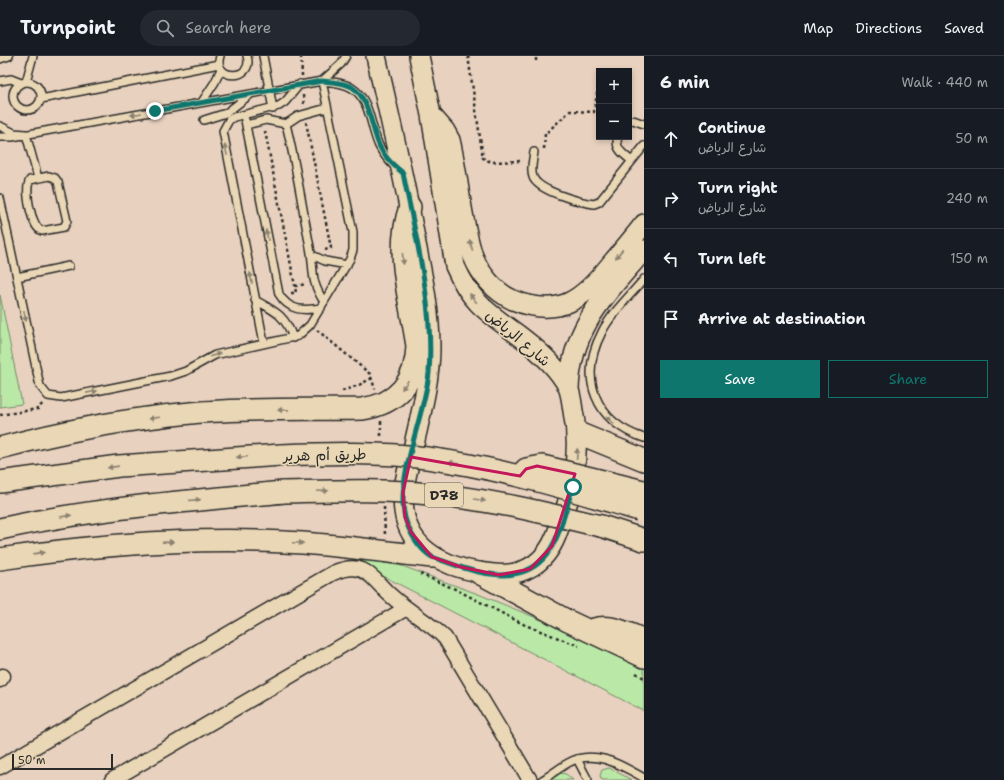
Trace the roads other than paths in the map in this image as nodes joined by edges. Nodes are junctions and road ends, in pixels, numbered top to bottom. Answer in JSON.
{"nodes":[{"id":1,"x":9,"y":56,"type":"edge"},
{"id":2,"x":33,"y":56,"type":"edge"},
{"id":3,"x":220,"y":56,"type":"edge"},
{"id":4,"x":247,"y":56,"type":"edge"},
{"id":5,"x":263,"y":56,"type":"edge"},
{"id":6,"x":346,"y":56,"type":"edge"},
{"id":7,"x":376,"y":56,"type":"edge"},
{"id":8,"x":419,"y":56,"type":"edge"},
{"id":9,"x":0,"y":59,"type":"edge"},
{"id":10,"x":220,"y":67,"type":"junction"},
{"id":11,"x":0,"y":81,"type":"edge"},
{"id":12,"x":322,"y":81,"type":"junction"},
{"id":13,"x":24,"y":82,"type":"junction"},
{"id":14,"x":300,"y":84,"type":"junction"},
{"id":15,"x":269,"y":90,"type":"junction"},
{"id":16,"x":253,"y":93,"type":"junction"},
{"id":17,"x":41,"y":99,"type":"junction"},
{"id":18,"x":202,"y":102,"type":"junction"},
{"id":19,"x":327,"y":108,"type":"junction"},
{"id":20,"x":273,"y":109,"type":"junction"},
{"id":21,"x":244,"y":115,"type":"junction"},
{"id":22,"x":431,"y":115,"type":"junction"},
{"id":23,"x":204,"y":120,"type":"dead end"},
{"id":24,"x":632,"y":120,"type":"edge"},
{"id":25,"x":286,"y":124,"type":"junction"},
{"id":26,"x":644,"y":124,"type":"edge"},
{"id":27,"x":246,"y":125,"type":"junction"},
{"id":28,"x":0,"y":126,"type":"edge"},
{"id":29,"x":26,"y":134,"type":"junction"},
{"id":30,"x":0,"y":137,"type":"edge"},
{"id":31,"x":617,"y":140,"type":"edge"},
{"id":32,"x":644,"y":146,"type":"edge"},
{"id":33,"x":534,"y":152,"type":"dead end"},
{"id":34,"x":632,"y":161,"type":"junction"},
{"id":35,"x":403,"y":173,"type":"junction"},
{"id":36,"x":38,"y":178,"type":"junction"},
{"id":37,"x":0,"y":198,"type":"edge"},
{"id":38,"x":410,"y":206,"type":"junction"},
{"id":39,"x":644,"y":224,"type":"edge"},
{"id":40,"x":644,"y":250,"type":"edge"},
{"id":41,"x":312,"y":255,"type":"junction"},
{"id":42,"x":347,"y":265,"type":"junction"},
{"id":43,"x":69,"y":266,"type":"dead end"},
{"id":44,"x":17,"y":277,"type":"junction"},
{"id":45,"x":644,"y":279,"type":"edge"},
{"id":46,"x":255,"y":300,"type":"junction"},
{"id":47,"x":322,"y":305,"type":"junction"},
{"id":48,"x":293,"y":338,"type":"junction"},
{"id":49,"x":264,"y":343,"type":"junction"},
{"id":50,"x":569,"y":388,"type":"junction"},
{"id":51,"x":578,"y":433,"type":"junction"},
{"id":52,"x":644,"y":438,"type":"edge"},
{"id":53,"x":0,"y":448,"type":"edge"},
{"id":54,"x":644,"y":460,"type":"edge"},
{"id":55,"x":0,"y":482,"type":"edge"},
{"id":56,"x":643,"y":501,"type":"edge"},
{"id":57,"x":608,"y":528,"type":"junction"},
{"id":58,"x":0,"y":529,"type":"edge"},
{"id":59,"x":644,"y":540,"type":"edge"},
{"id":60,"x":644,"y":554,"type":"edge"},
{"id":61,"x":432,"y":556,"type":"junction"},
{"id":62,"x":0,"y":559,"type":"edge"},
{"id":63,"x":479,"y":573,"type":"junction"},
{"id":64,"x":405,"y":609,"type":"junction"},
{"id":65,"x":588,"y":631,"type":"junction"},
{"id":66,"x":644,"y":640,"type":"edge"},
{"id":67,"x":644,"y":657,"type":"edge"},
{"id":68,"x":577,"y":759,"type":"junction"},
{"id":69,"x":0,"y":767,"type":"edge"},
{"id":70,"x":644,"y":778,"type":"edge"},
{"id":71,"x":112,"y":780,"type":"edge"},
{"id":72,"x":530,"y":780,"type":"edge"},
{"id":73,"x":542,"y":780,"type":"edge"},
{"id":74,"x":588,"y":780,"type":"edge"}],
"edges":[{"from":1,"to":9,"type":"lane"},
{"from":2,"to":13,"type":"lane"},
{"from":3,"to":10,"type":"lane"},
{"from":4,"to":10,"type":"lane"},
{"from":5,"to":15,"type":"lane"},
{"from":6,"to":12,"type":"lane"},
{"from":7,"to":35,"type":"main road","name":"شارع الرياض"},
{"from":8,"to":22,"type":"main road","name":"شارع الرياض"},
{"from":10,"to":17,"type":"lane"},
{"from":10,"to":18,"type":"lane"},
{"from":11,"to":13,"type":"lane"},
{"from":12,"to":14,"type":"lane"},
{"from":12,"to":19,"type":"lane"},
{"from":12,"to":35,"type":"lane"},
{"from":13,"to":17,"type":"lane"},
{"from":13,"to":17,"type":"lane"},
{"from":14,"to":15,"type":"lane"},
{"from":14,"to":20,"type":"lane"},
{"from":15,"to":16,"type":"lane"},
{"from":15,"to":20,"type":"lane"},
{"from":16,"to":18,"type":"lane"},
{"from":16,"to":23,"type":"lane"},
{"from":18,"to":29,"type":"lane","one_way":true},
{"from":19,"to":25,"type":"lane"},
{"from":19,"to":42,"type":"lane"},
{"from":20,"to":21,"type":"lane"},
{"from":21,"to":27,"type":"lane"},
{"from":46,"to":21,"type":"lane","one_way":true},
{"from":39,"to":22,"type":"main road","one_way":true},
{"from":50,"to":22,"type":"main road","name":"شارع الرياض","one_way":true},
{"from":24,"to":26,"type":"lane"},
{"from":25,"to":27,"type":"lane"},
{"from":25,"to":41,"type":"lane"},
{"from":47,"to":27,"type":"lane","one_way":true},
{"from":28,"to":29,"type":"lane"},
{"from":29,"to":30,"type":"lane"},
{"from":29,"to":36,"type":"lane"},
{"from":31,"to":34,"type":"lane"},
{"from":32,"to":34,"type":"lane"},
{"from":33,"to":34,"type":"lane"},
{"from":35,"to":38,"type":"main road","name":"شارع الرياض"},
{"from":36,"to":36,"type":"lane"},
{"from":37,"to":44,"type":"lane"},
{"from":38,"to":53,"type":"main road","one_way":true},
{"from":38,"to":61,"type":"main road","name":"شارع الرياض"},
{"from":40,"to":50,"type":"main road"},
{"from":41,"to":42,"type":"lane"},
{"from":41,"to":47,"type":"lane"},
{"from":42,"to":47,"type":"lane"},
{"from":43,"to":44,"type":"lane"},
{"from":44,"to":49,"type":"lane","one_way":true},
{"from":52,"to":45,"type":"lane","one_way":true},
{"from":46,"to":48,"type":"lane"},
{"from":46,"to":49,"type":"lane"},
{"from":47,"to":48,"type":"lane"},
{"from":48,"to":49,"type":"lane"},
{"from":50,"to":51,"type":"main road","name":"شارع الرياض"},
{"from":51,"to":54,"type":"main road"},
{"from":63,"to":51,"type":"main road","name":"شارع الرياض","one_way":true},
{"from":56,"to":55,"type":"main road","name":"طريق أم هرير","number":"D78","one_way":true,"bridge":true},
{"from":58,"to":57,"type":"main road","number":"D78","one_way":true,"bridge":true},
{"from":57,"to":59,"type":"main road","number":"D78"},
{"from":57,"to":60,"type":"main road"},
{"from":62,"to":61,"type":"main road","one_way":true},
{"from":61,"to":63,"type":"main road","name":"شارع الرياض"},
{"from":63,"to":65,"type":"main road"},
{"from":64,"to":69,"type":"street"},
{"from":64,"to":71,"type":"street"},
{"from":64,"to":72,"type":"street"},
{"from":65,"to":66,"type":"main road"},
{"from":65,"to":67,"type":"main road"},
{"from":68,"to":70,"type":"lane"},
{"from":68,"to":73,"type":"lane"},
{"from":68,"to":74,"type":"lane"}]}
